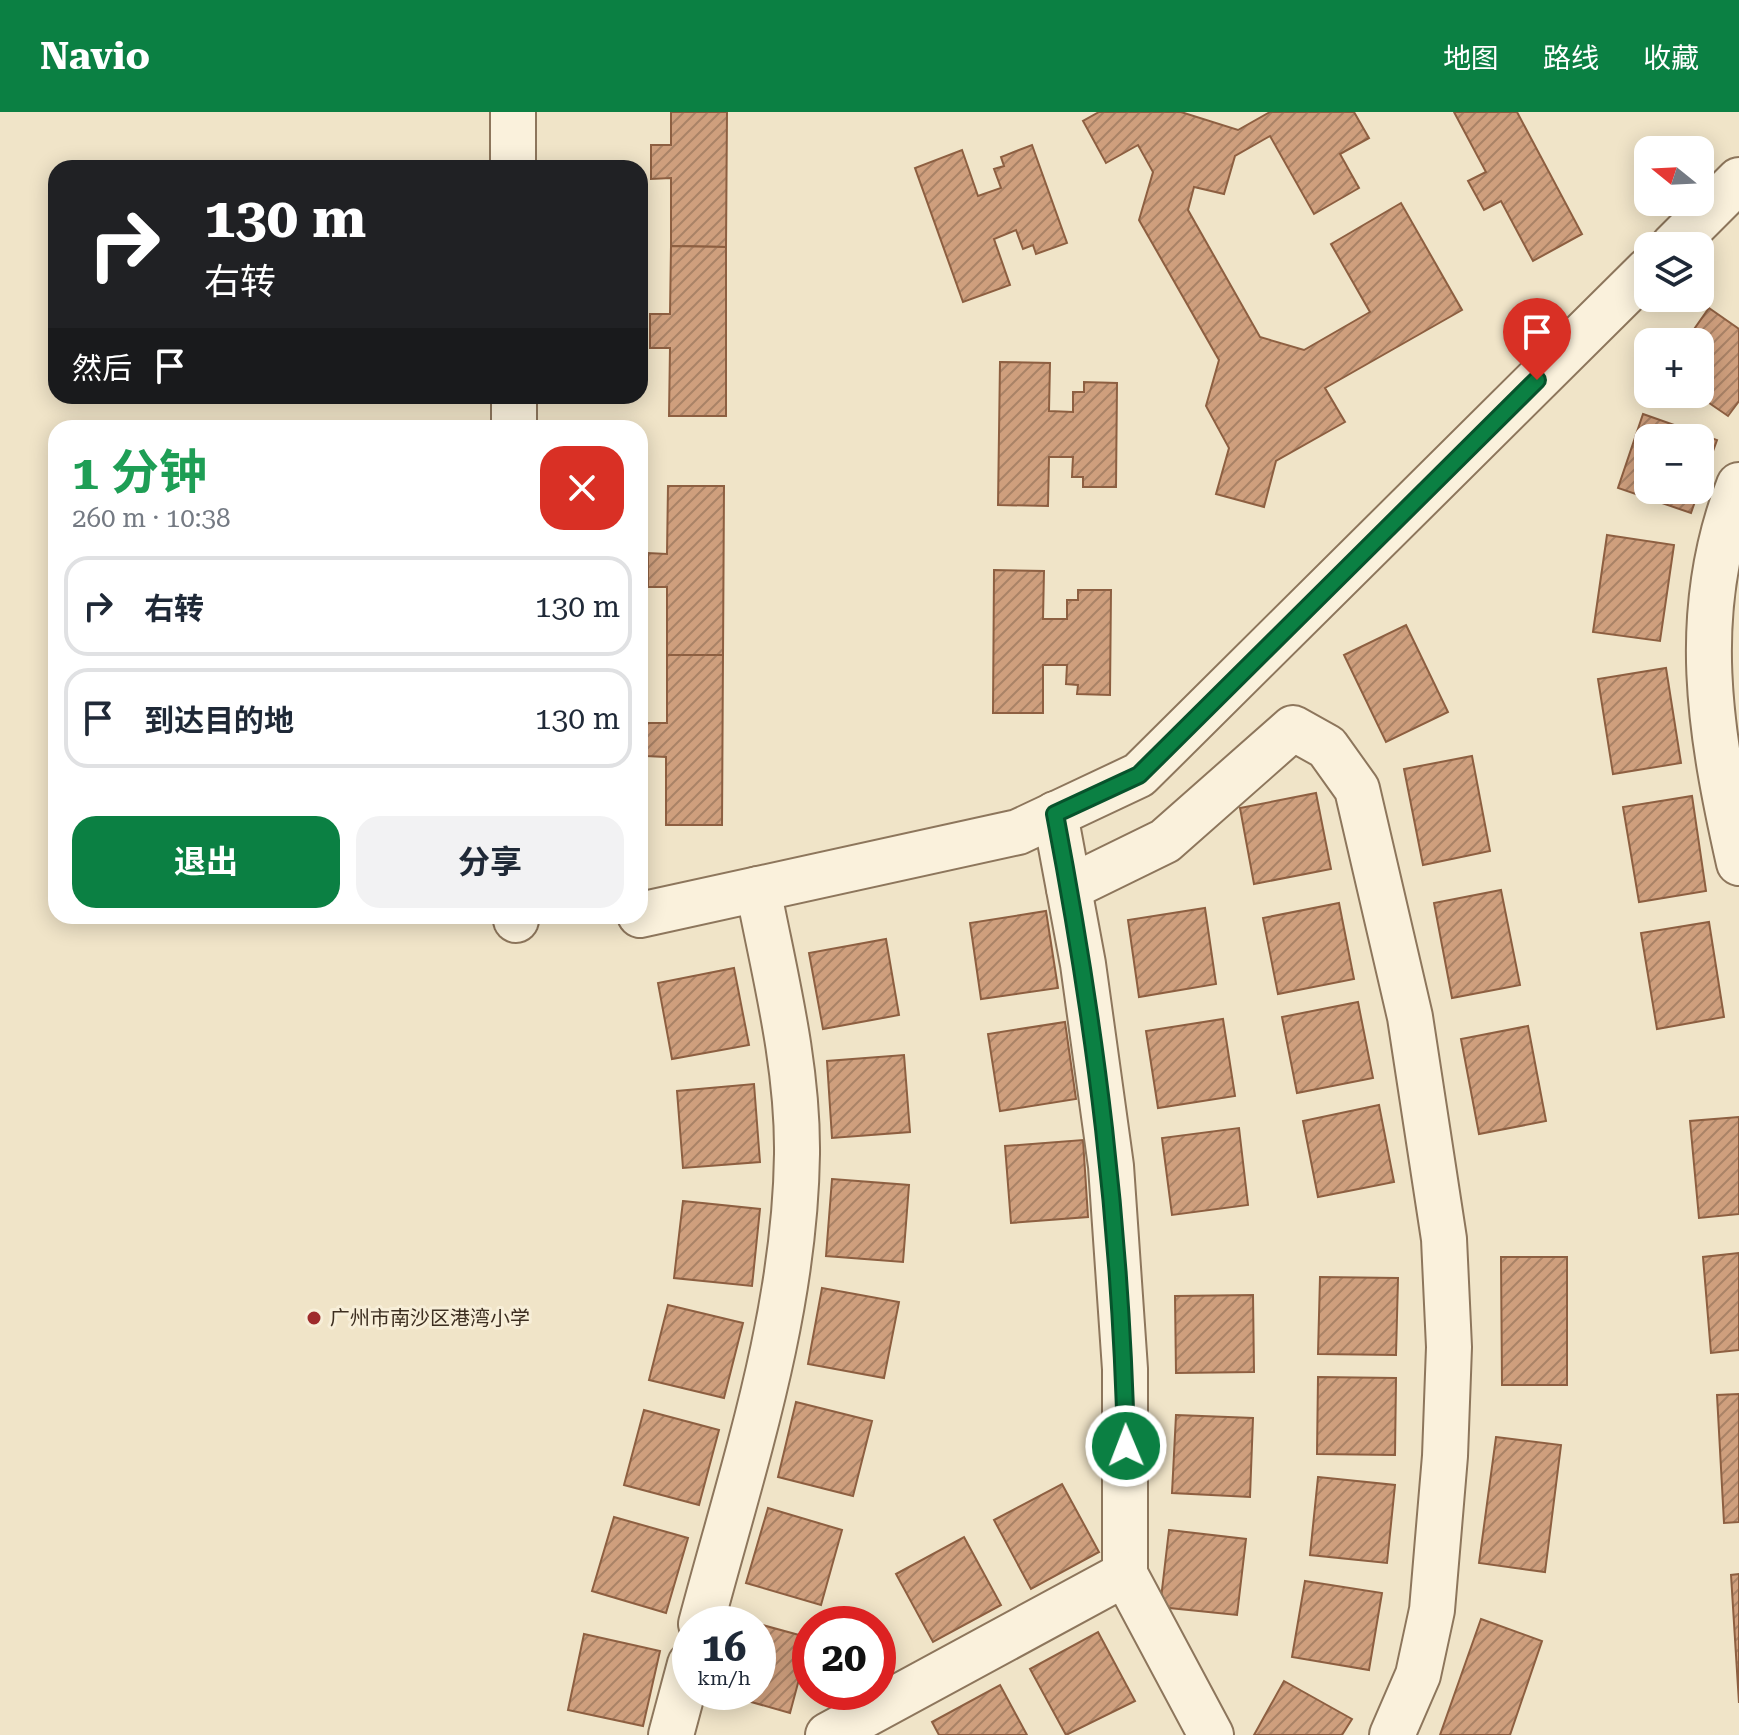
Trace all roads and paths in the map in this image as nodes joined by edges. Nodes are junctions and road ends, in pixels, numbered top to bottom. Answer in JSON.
{"nodes":[{"id":1,"x":513,"y":112,"type":"edge"},
{"id":2,"x":513,"y":160,"type":"edge"},
{"id":3,"x":1739,"y":180,"type":"edge"},
{"id":4,"x":1687,"y":232,"type":"edge"},
{"id":5,"x":1634,"y":284,"type":"edge"},
{"id":6,"x":1739,"y":485,"type":"edge"},
{"id":7,"x":1055,"y":814,"type":"junction"},
{"id":8,"x":1739,"y":863,"type":"edge"},
{"id":9,"x":1069,"y":888,"type":"junction"},
{"id":10,"x":758,"y":889,"type":"junction"},
{"id":11,"x":648,"y":913,"type":"edge"},
{"id":12,"x":1125,"y":1574,"type":"junction"},
{"id":13,"x":706,"y":1606,"type":"edge"},
{"id":14,"x":678,"y":1710,"type":"edge"},
{"id":15,"x":671,"y":1735,"type":"edge"},
{"id":16,"x":828,"y":1735,"type":"edge"},
{"id":17,"x":1211,"y":1735,"type":"edge"},
{"id":18,"x":1392,"y":1735,"type":"edge"}],
"edges":[{"from":1,"to":2,"type":"street"},
{"from":3,"to":4,"type":"street"},
{"from":5,"to":7,"type":"street"},
{"from":6,"to":8,"type":"street"},
{"from":7,"to":9,"type":"street"},
{"from":7,"to":10,"type":"street"},
{"from":9,"to":12,"type":"street"},
{"from":9,"to":18,"type":"street"},
{"from":10,"to":11,"type":"street"},
{"from":10,"to":13,"type":"street"},
{"from":12,"to":16,"type":"street"},
{"from":12,"to":17,"type":"street"},
{"from":14,"to":15,"type":"street"}]}
